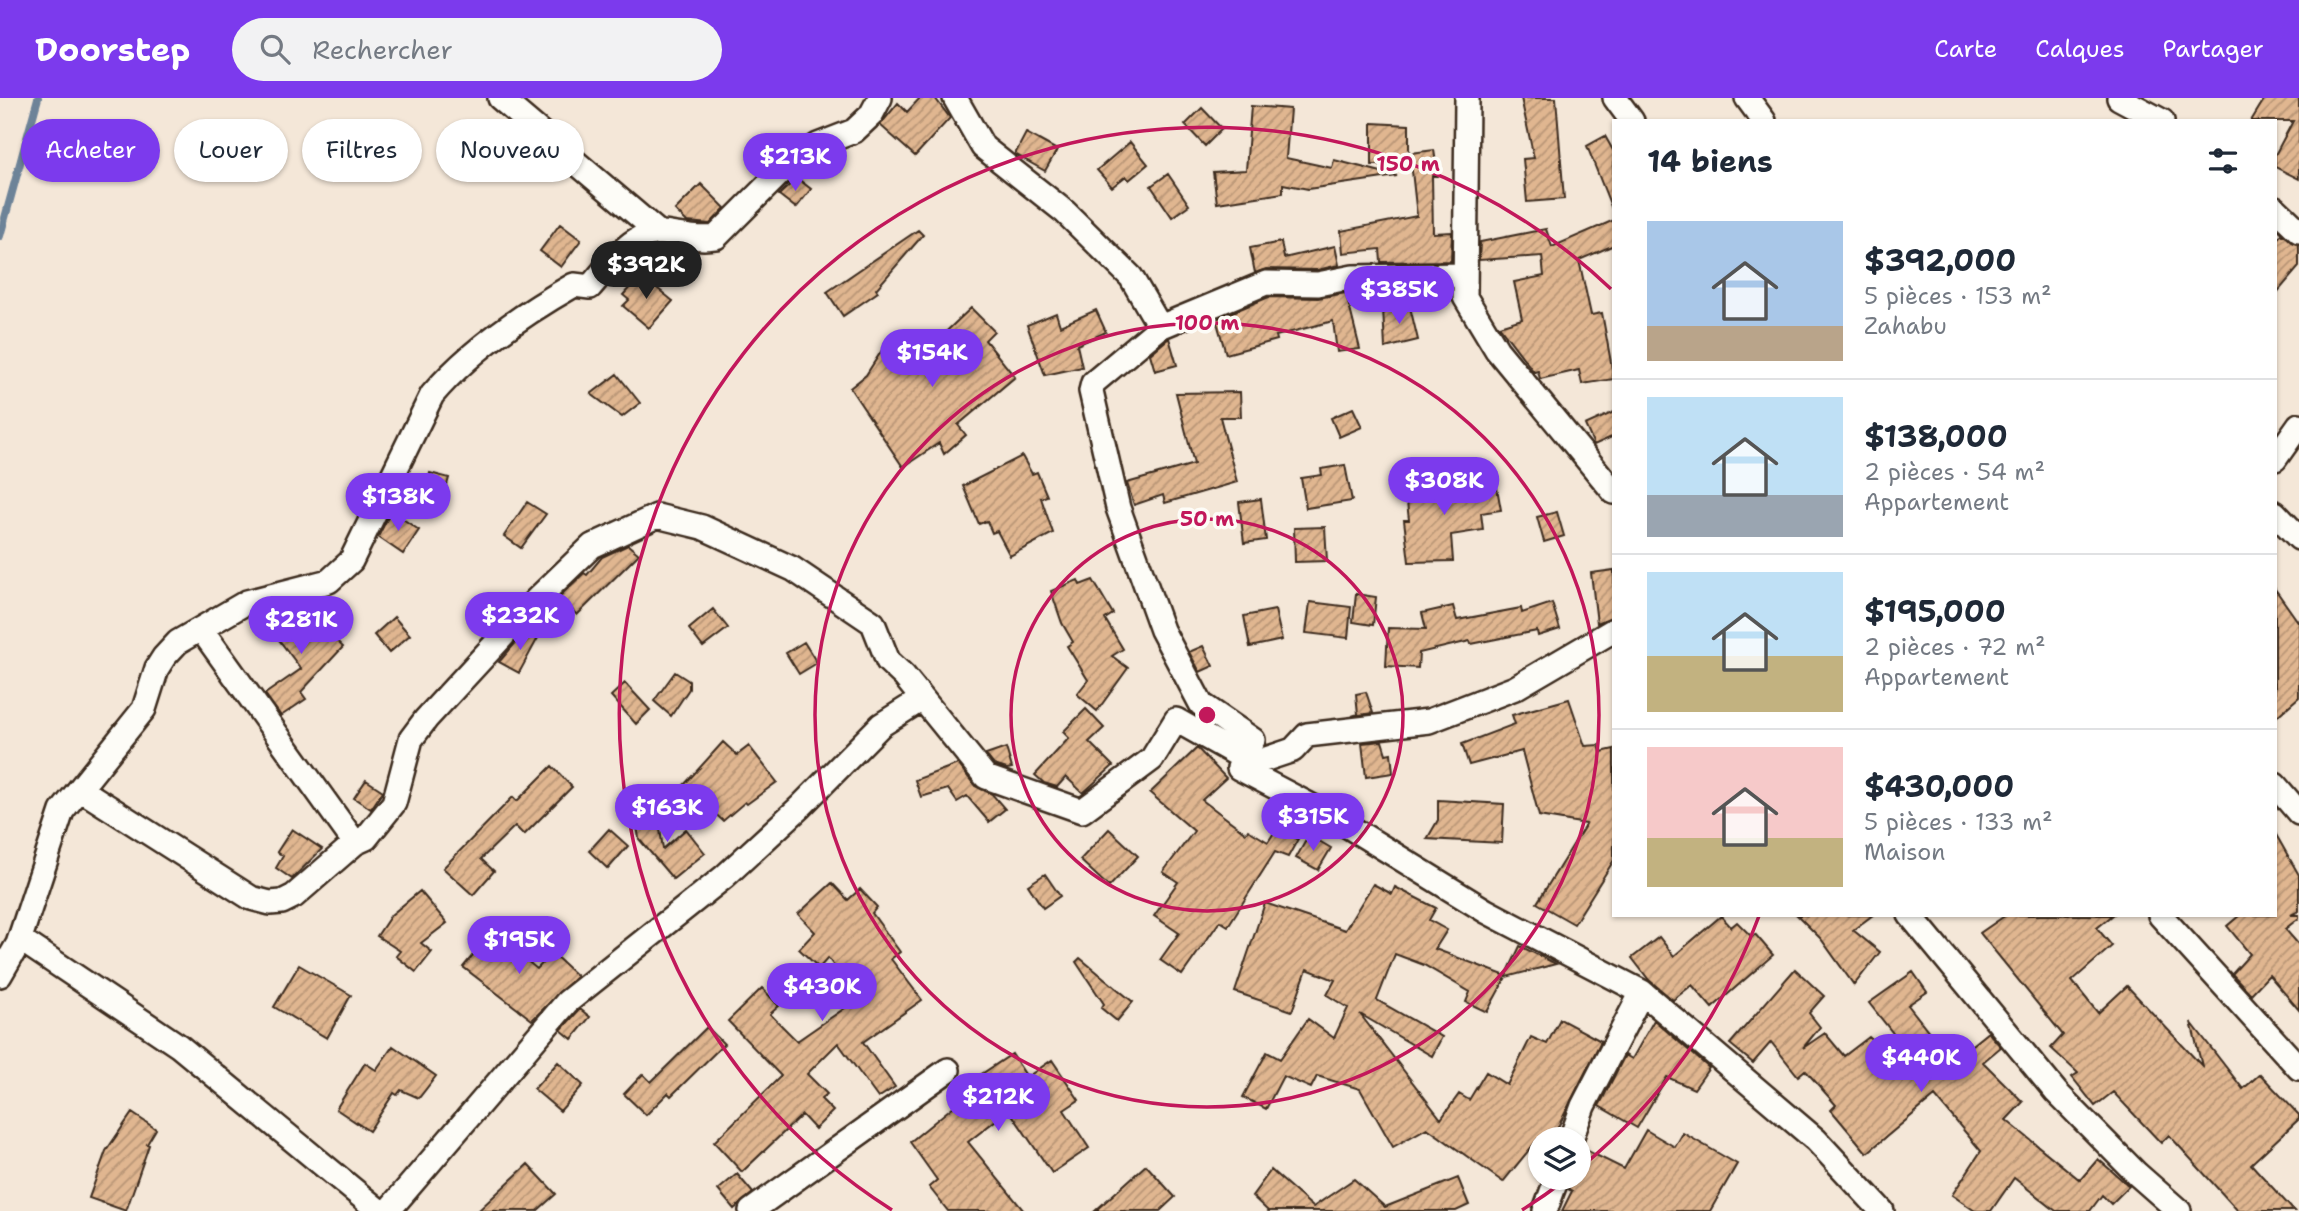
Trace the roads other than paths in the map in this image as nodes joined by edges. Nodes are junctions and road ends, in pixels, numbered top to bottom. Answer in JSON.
{"nodes":[{"id":1,"x":500,"y":98,"type":"edge"},
{"id":2,"x":880,"y":98,"type":"edge"},
{"id":3,"x":955,"y":98,"type":"edge"},
{"id":4,"x":1467,"y":98,"type":"edge"},
{"id":5,"x":1615,"y":98,"type":"edge"},
{"id":6,"x":1747,"y":98,"type":"edge"},
{"id":7,"x":2119,"y":98,"type":"edge"},
{"id":8,"x":1631,"y":119,"type":"edge"},
{"id":9,"x":1763,"y":119,"type":"edge"},
{"id":10,"x":2158,"y":119,"type":"edge"},
{"id":11,"x":2277,"y":210,"type":"edge"},
{"id":12,"x":2299,"y":231,"type":"edge"},
{"id":13,"x":659,"y":233,"type":"junction"},
{"id":14,"x":1464,"y":275,"type":"junction"},
{"id":15,"x":1160,"y":327,"type":"junction"},
{"id":16,"x":2299,"y":425,"type":"edge"},
{"id":17,"x":2277,"y":456,"type":"edge"},
{"id":18,"x":1612,"y":490,"type":"edge"},
{"id":19,"x":2277,"y":515,"type":"edge"},
{"id":20,"x":2299,"y":538,"type":"edge"},
{"id":21,"x":201,"y":629,"type":"junction"},
{"id":22,"x":1612,"y":631,"type":"edge"},
{"id":23,"x":922,"y":699,"type":"junction"},
{"id":24,"x":2277,"y":787,"type":"edge"},
{"id":25,"x":80,"y":789,"type":"junction"},
{"id":26,"x":2299,"y":813,"type":"edge"},
{"id":27,"x":355,"y":844,"type":"junction"},
{"id":28,"x":1912,"y":917,"type":"edge"},
{"id":29,"x":2162,"y":917,"type":"edge"},
{"id":30,"x":20,"y":939,"type":"junction"},
{"id":31,"x":0,"y":975,"type":"edge"},
{"id":32,"x":1643,"y":992,"type":"junction"},
{"id":33,"x":2299,"y":1068,"type":"edge"},
{"id":34,"x":948,"y":1070,"type":"dead end"},
{"id":35,"x":1575,"y":1127,"type":"edge"},
{"id":36,"x":1553,"y":1190,"type":"edge"},
{"id":37,"x":379,"y":1211,"type":"edge"},
{"id":38,"x":388,"y":1211,"type":"edge"},
{"id":39,"x":751,"y":1211,"type":"edge"},
{"id":40,"x":1545,"y":1211,"type":"edge"},
{"id":41,"x":1882,"y":1211,"type":"edge"},
{"id":42,"x":2179,"y":1211,"type":"edge"}],
"edges":[{"from":1,"to":13,"type":"street"},
{"from":2,"to":13,"type":"street"},
{"from":3,"to":15,"type":"street"},
{"from":4,"to":14,"type":"street"},
{"from":5,"to":8,"type":"street"},
{"from":6,"to":9,"type":"street"},
{"from":7,"to":10,"type":"street"},
{"from":11,"to":12,"type":"street"},
{"from":13,"to":21,"type":"street"},
{"from":14,"to":15,"type":"street"},
{"from":14,"to":18,"type":"street"},
{"from":15,"to":23,"type":"street"},
{"from":16,"to":17,"type":"street"},
{"from":19,"to":20,"type":"street"},
{"from":21,"to":25,"type":"street"},
{"from":21,"to":27,"type":"street"},
{"from":22,"to":32,"type":"street"},
{"from":23,"to":27,"type":"street"},
{"from":23,"to":38,"type":"street"},
{"from":24,"to":26,"type":"street"},
{"from":25,"to":27,"type":"street"},
{"from":25,"to":30,"type":"street"},
{"from":28,"to":42,"type":"street"},
{"from":29,"to":33,"type":"street"},
{"from":30,"to":31,"type":"street"},
{"from":30,"to":37,"type":"street"},
{"from":32,"to":35,"type":"street"},
{"from":32,"to":41,"type":"street"},
{"from":34,"to":39,"type":"street"},
{"from":36,"to":40,"type":"street"}]}
